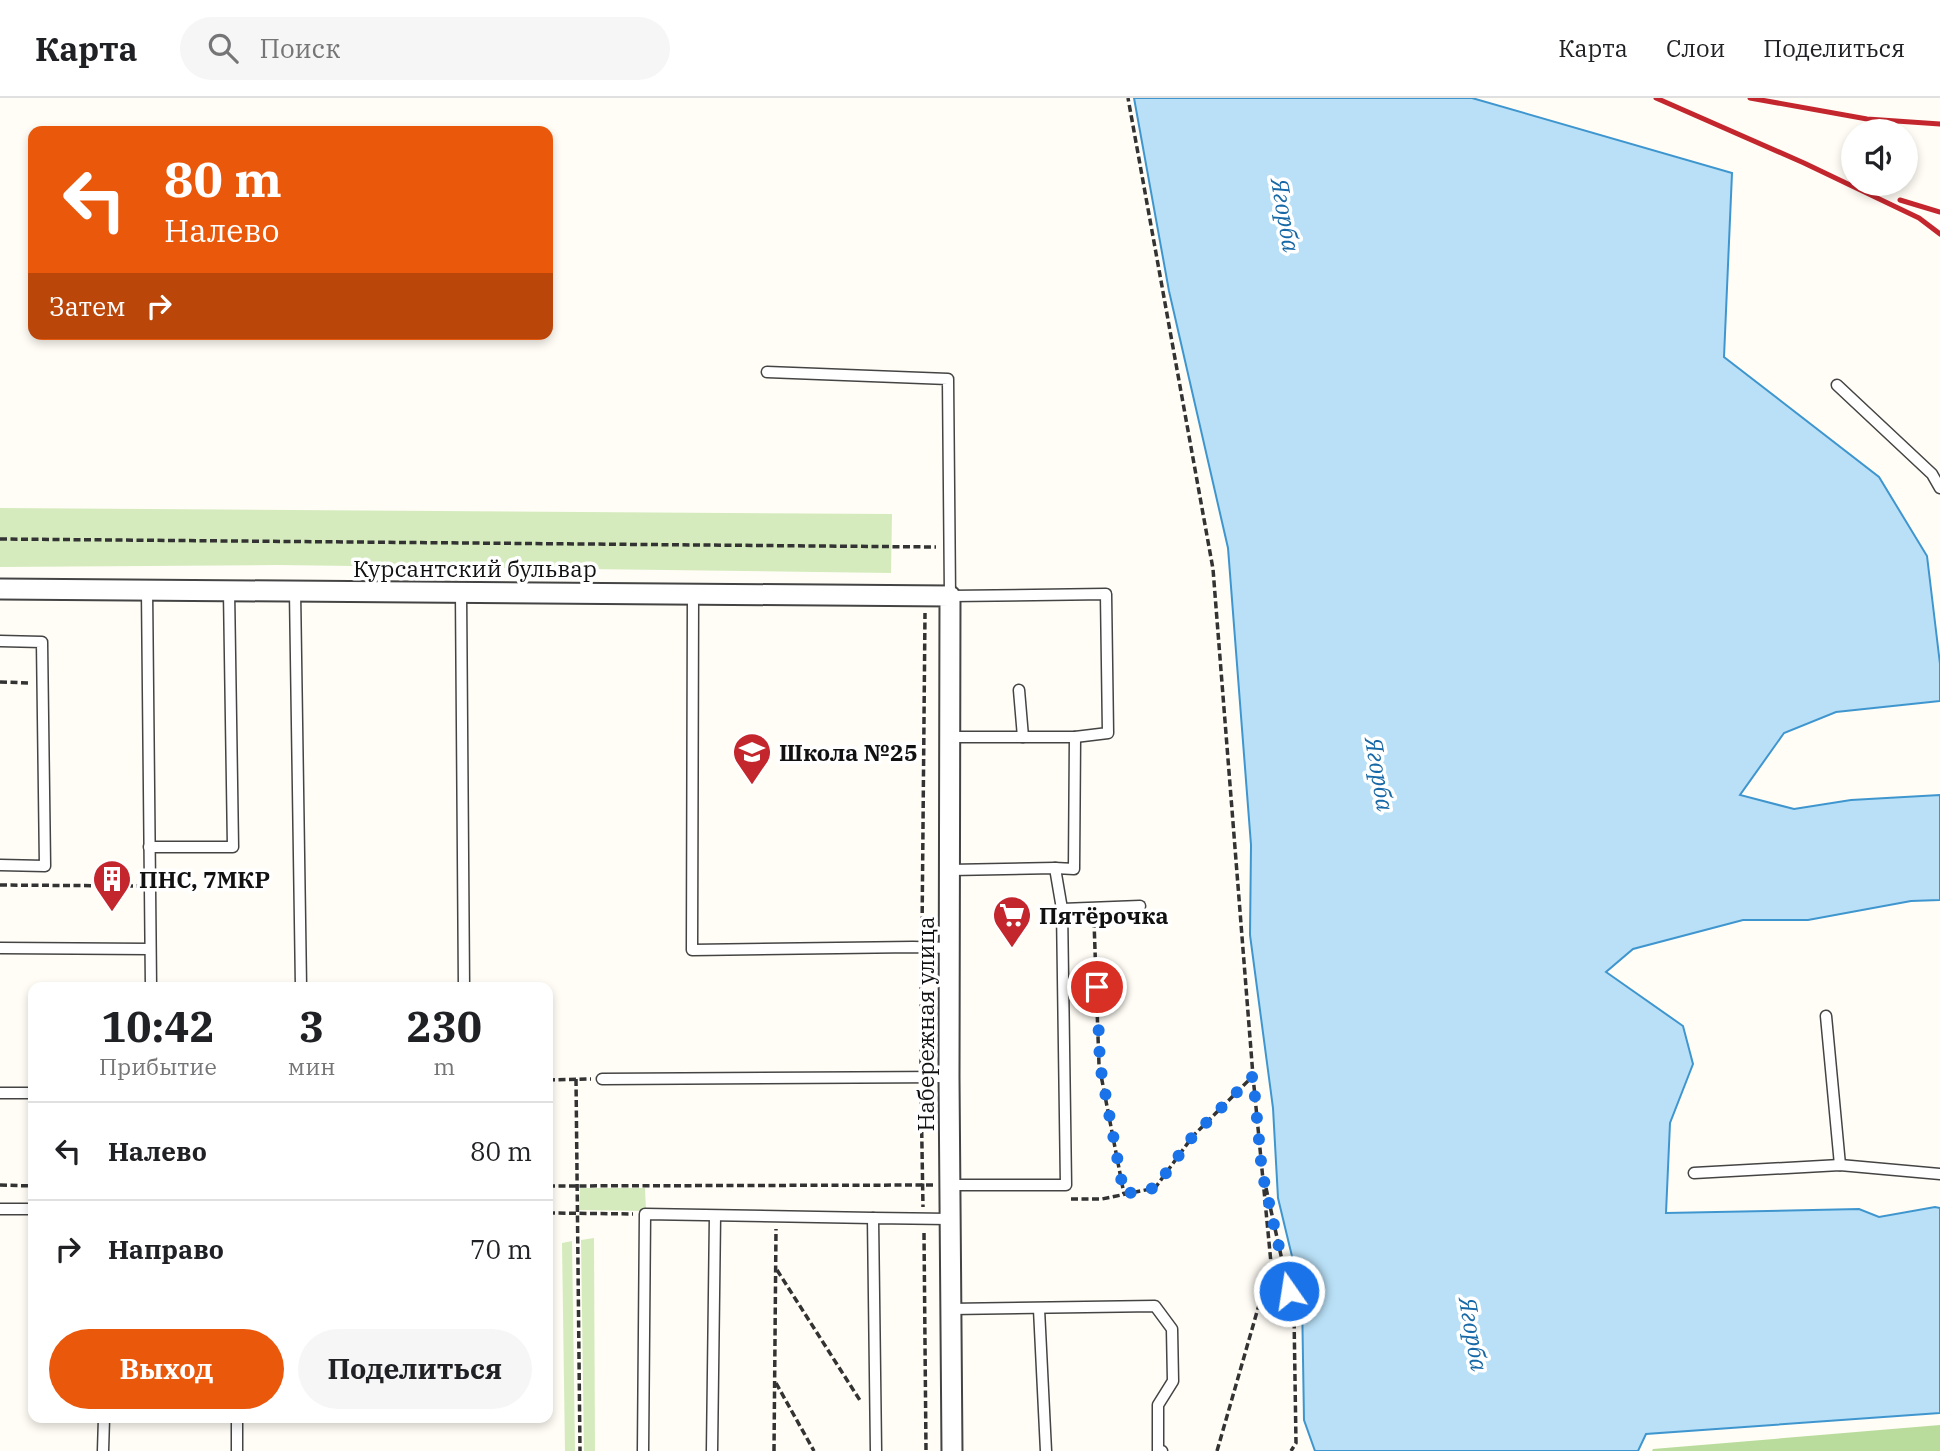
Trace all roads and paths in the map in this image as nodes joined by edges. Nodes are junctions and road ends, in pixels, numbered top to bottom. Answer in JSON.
{"nodes":[{"id":1,"x":1128,"y":98,"type":"edge"},
{"id":2,"x":768,"y":372,"type":"dead end"},
{"id":3,"x":1837,"y":385,"type":"dead end"},
{"id":4,"x":1940,"y":488,"type":"edge"},
{"id":5,"x":0,"y":539,"type":"edge"},
{"id":6,"x":950,"y":547,"type":"junction"},
{"id":7,"x":0,"y":589,"type":"edge"},
{"id":8,"x":147,"y":590,"type":"junction"},
{"id":9,"x":229,"y":591,"type":"junction"},
{"id":10,"x":295,"y":591,"type":"junction"},
{"id":11,"x":461,"y":593,"type":"junction"},
{"id":12,"x":693,"y":594,"type":"junction"},
{"id":13,"x":950,"y":596,"type":"junction"},
{"id":14,"x":925,"y":613,"type":"dead end"},
{"id":15,"x":0,"y":641,"type":"edge"},
{"id":16,"x":0,"y":682,"type":"edge"},
{"id":17,"x":1019,"y":690,"type":"dead end"},
{"id":18,"x":29,"y":696,"type":"dead end"},
{"id":19,"x":951,"y":737,"type":"junction"},
{"id":20,"x":1023,"y":737,"type":"junction"},
{"id":21,"x":1075,"y":737,"type":"junction"},
{"id":22,"x":149,"y":847,"type":"junction"},
{"id":23,"x":0,"y":865,"type":"edge"},
{"id":24,"x":1055,"y":869,"type":"junction"},
{"id":25,"x":950,"y":870,"type":"junction"},
{"id":26,"x":0,"y":885,"type":"edge"},
{"id":27,"x":150,"y":886,"type":"junction"},
{"id":28,"x":1140,"y":906,"type":"dead end"},
{"id":29,"x":1094,"y":908,"type":"junction"},
{"id":30,"x":1062,"y":909,"type":"junction"},
{"id":31,"x":922,"y":947,"type":"junction"},
{"id":32,"x":0,"y":948,"type":"edge"},
{"id":33,"x":950,"y":948,"type":"junction"},
{"id":34,"x":150,"y":949,"type":"junction"},
{"id":35,"x":151,"y":982,"type":"edge"},
{"id":36,"x":301,"y":982,"type":"edge"},
{"id":37,"x":464,"y":982,"type":"edge"},
{"id":38,"x":1826,"y":1016,"type":"dead end"},
{"id":39,"x":1253,"y":1076,"type":"junction"},
{"id":40,"x":921,"y":1077,"type":"junction"},
{"id":41,"x":949,"y":1077,"type":"junction"},
{"id":42,"x":576,"y":1079,"type":"junction"},
{"id":43,"x":603,"y":1079,"type":"joint"},
{"id":44,"x":553,"y":1080,"type":"edge"},
{"id":45,"x":0,"y":1093,"type":"edge"},
{"id":46,"x":28,"y":1093,"type":"edge"},
{"id":47,"x":1840,"y":1165,"type":"junction"},
{"id":48,"x":1262,"y":1172,"type":"junction"},
{"id":49,"x":1694,"y":1173,"type":"dead end"},
{"id":50,"x":1940,"y":1174,"type":"edge"},
{"id":51,"x":0,"y":1185,"type":"edge"},
{"id":52,"x":923,"y":1185,"type":"junction"},
{"id":53,"x":950,"y":1185,"type":"junction"},
{"id":54,"x":28,"y":1186,"type":"edge"},
{"id":55,"x":553,"y":1186,"type":"edge"},
{"id":56,"x":578,"y":1186,"type":"junction"},
{"id":57,"x":1124,"y":1194,"type":"junction"},
{"id":58,"x":1060,"y":1199,"type":"dead end"},
{"id":59,"x":0,"y":1209,"type":"edge"},
{"id":60,"x":28,"y":1209,"type":"edge"},
{"id":61,"x":553,"y":1213,"type":"edge"},
{"id":62,"x":576,"y":1213,"type":"junction"},
{"id":63,"x":645,"y":1214,"type":"junction"},
{"id":64,"x":715,"y":1216,"type":"junction"},
{"id":65,"x":776,"y":1216,"type":"junction"},
{"id":66,"x":873,"y":1218,"type":"junction"},
{"id":67,"x":924,"y":1219,"type":"junction"},
{"id":68,"x":950,"y":1219,"type":"junction"},
{"id":69,"x":776,"y":1268,"type":"junction"},
{"id":70,"x":950,"y":1309,"type":"junction"},
{"id":71,"x":1039,"y":1309,"type":"junction"},
{"id":72,"x":775,"y":1381,"type":"junction"},
{"id":73,"x":104,"y":1423,"type":"edge"},
{"id":74,"x":237,"y":1423,"type":"edge"},
{"id":75,"x":875,"y":1424,"type":"junction"},
{"id":76,"x":103,"y":1451,"type":"edge"},
{"id":77,"x":237,"y":1451,"type":"edge"},
{"id":78,"x":580,"y":1451,"type":"edge"},
{"id":79,"x":643,"y":1451,"type":"edge"},
{"id":80,"x":712,"y":1451,"type":"edge"},
{"id":81,"x":774,"y":1451,"type":"edge"},
{"id":82,"x":814,"y":1451,"type":"edge"},
{"id":83,"x":876,"y":1451,"type":"edge"},
{"id":84,"x":926,"y":1451,"type":"edge"},
{"id":85,"x":952,"y":1451,"type":"edge"},
{"id":86,"x":1046,"y":1451,"type":"edge"},
{"id":87,"x":1162,"y":1451,"type":"edge"},
{"id":88,"x":1217,"y":1451,"type":"edge"},
{"id":89,"x":1291,"y":1451,"type":"edge"}],
"edges":[{"from":1,"to":39,"type":"path"},
{"from":2,"to":6,"type":"lane"},
{"from":3,"to":4,"type":"lane"},
{"from":5,"to":6,"type":"path"},
{"from":6,"to":13,"type":"lane"},
{"from":7,"to":8,"type":"street","name":"Курсантский бульвар"},
{"from":8,"to":9,"type":"street","name":"Курсантский бульвар"},
{"from":8,"to":22,"type":"lane"},
{"from":9,"to":10,"type":"street","name":"Курсантский бульвар"},
{"from":9,"to":22,"type":"lane"},
{"from":10,"to":11,"type":"street","name":"Курсантский бульвар"},
{"from":10,"to":36,"type":"lane"},
{"from":11,"to":12,"type":"street","name":"Курсантский бульвар"},
{"from":11,"to":37,"type":"lane"},
{"from":12,"to":13,"type":"street","name":"Курсантский бульвар"},
{"from":12,"to":31,"type":"lane"},
{"from":13,"to":19,"type":"street","name":"Набережная улица"},
{"from":13,"to":21,"type":"lane"},
{"from":14,"to":31,"type":"path"},
{"from":15,"to":23,"type":"lane"},
{"from":16,"to":18,"type":"path"},
{"from":17,"to":20,"type":"lane"},
{"from":19,"to":20,"type":"lane"},
{"from":19,"to":25,"type":"street","name":"Набережная улица"},
{"from":20,"to":21,"type":"lane"},
{"from":21,"to":24,"type":"lane"},
{"from":22,"to":27,"type":"lane"},
{"from":24,"to":25,"type":"lane"},
{"from":24,"to":30,"type":"lane"},
{"from":25,"to":33,"type":"street","name":"Набережная улица"},
{"from":26,"to":27,"type":"path"},
{"from":27,"to":34,"type":"lane"},
{"from":28,"to":29,"type":"lane"},
{"from":29,"to":30,"type":"lane"},
{"from":29,"to":57,"type":"path"},
{"from":30,"to":53,"type":"lane"},
{"from":31,"to":33,"type":"lane"},
{"from":31,"to":40,"type":"path"},
{"from":32,"to":34,"type":"lane"},
{"from":33,"to":41,"type":"street","name":"Набережная улица"},
{"from":34,"to":35,"type":"lane"},
{"from":38,"to":47,"type":"lane"},
{"from":39,"to":48,"type":"path"},
{"from":39,"to":57,"type":"path"},
{"from":40,"to":41,"type":"lane"},
{"from":40,"to":43,"type":"lane"},
{"from":40,"to":52,"type":"path"},
{"from":41,"to":53,"type":"street","name":"Набережная улица"},
{"from":42,"to":43,"type":"path"},
{"from":42,"to":44,"type":"path"},
{"from":42,"to":56,"type":"path"},
{"from":45,"to":46,"type":"lane"},
{"from":47,"to":49,"type":"lane"},
{"from":47,"to":50,"type":"lane"},
{"from":48,"to":88,"type":"path"},
{"from":48,"to":89,"type":"path"},
{"from":51,"to":54,"type":"path"},
{"from":52,"to":53,"type":"path"},
{"from":52,"to":56,"type":"path"},
{"from":52,"to":67,"type":"path"},
{"from":53,"to":68,"type":"street","name":"Набережная улица"},
{"from":55,"to":56,"type":"path"},
{"from":56,"to":62,"type":"path"},
{"from":57,"to":58,"type":"path"},
{"from":59,"to":60,"type":"lane"},
{"from":61,"to":62,"type":"path"},
{"from":62,"to":63,"type":"path"},
{"from":62,"to":78,"type":"path"},
{"from":63,"to":64,"type":"lane"},
{"from":63,"to":79,"type":"lane"},
{"from":64,"to":65,"type":"lane"},
{"from":64,"to":80,"type":"lane"},
{"from":65,"to":66,"type":"lane"},
{"from":65,"to":69,"type":"path"},
{"from":66,"to":67,"type":"lane"},
{"from":66,"to":75,"type":"lane"},
{"from":67,"to":68,"type":"lane"},
{"from":67,"to":84,"type":"path"},
{"from":68,"to":70,"type":"street","name":"Набережная улица"},
{"from":69,"to":72,"type":"path"},
{"from":69,"to":75,"type":"path"},
{"from":70,"to":71,"type":"lane"},
{"from":70,"to":85,"type":"street","name":"Набережная улица"},
{"from":71,"to":86,"type":"lane"},
{"from":71,"to":87,"type":"lane"},
{"from":72,"to":81,"type":"path"},
{"from":72,"to":82,"type":"path"},
{"from":73,"to":76,"type":"lane"},
{"from":74,"to":77,"type":"lane"},
{"from":75,"to":83,"type":"lane"}]}
